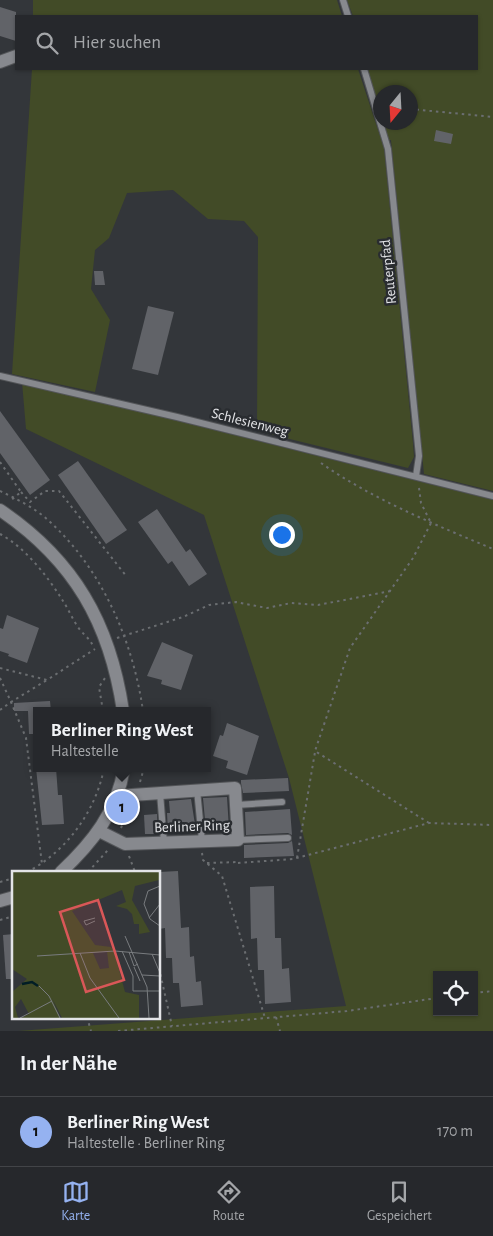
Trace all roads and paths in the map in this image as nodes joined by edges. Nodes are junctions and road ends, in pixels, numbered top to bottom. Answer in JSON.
{"nodes":[{"id":1,"x":343,"y":0,"type":"edge"},
{"id":2,"x":348,"y":15,"type":"edge"},
{"id":3,"x":15,"y":56,"type":"edge"},
{"id":4,"x":0,"y":62,"type":"edge"},
{"id":5,"x":364,"y":70,"type":"edge"},
{"id":6,"x":418,"y":110,"type":"edge"},
{"id":7,"x":493,"y":117,"type":"edge"},
{"id":8,"x":0,"y":376,"type":"edge"},
{"id":9,"x":307,"y":449,"type":"junction"},
{"id":10,"x":0,"y":462,"type":"edge"},
{"id":11,"x":416,"y":476,"type":"junction"},
{"id":12,"x":0,"y":490,"type":"edge"},
{"id":13,"x":21,"y":492,"type":"junction"},
{"id":14,"x":493,"y":496,"type":"edge"},
{"id":15,"x":14,"y":498,"type":"junction"},
{"id":16,"x":3,"y":506,"type":"edge"},
{"id":17,"x":431,"y":523,"type":"junction"},
{"id":18,"x":0,"y":534,"type":"edge"},
{"id":19,"x":493,"y":549,"type":"edge"},
{"id":20,"x":127,"y":578,"type":"dead end"},
{"id":21,"x":390,"y":591,"type":"junction"},
{"id":22,"x":124,"y":636,"type":"junction"},
{"id":23,"x":107,"y":642,"type":"junction"},
{"id":24,"x":94,"y":649,"type":"junction"},
{"id":25,"x":0,"y":668,"type":"edge"},
{"id":26,"x":106,"y":677,"type":"dead end"},
{"id":27,"x":0,"y":678,"type":"edge"},
{"id":28,"x":47,"y":680,"type":"junction"},
{"id":29,"x":11,"y":702,"type":"junction"},
{"id":30,"x":102,"y":707,"type":"edge"},
{"id":31,"x":122,"y":707,"type":"edge"},
{"id":32,"x":142,"y":707,"type":"edge"},
{"id":33,"x":0,"y":710,"type":"edge"},
{"id":34,"x":315,"y":751,"type":"junction"},
{"id":35,"x":103,"y":772,"type":"edge"},
{"id":36,"x":123,"y":772,"type":"edge"},
{"id":37,"x":198,"y":790,"type":"junction"},
{"id":38,"x":160,"y":793,"type":"junction"},
{"id":39,"x":117,"y":796,"type":"junction"},
{"id":40,"x":132,"y":802,"type":"dead end"},
{"id":41,"x":282,"y":802,"type":"dead end"},
{"id":42,"x":236,"y":804,"type":"junction"},
{"id":43,"x":429,"y":823,"type":"junction"},
{"id":44,"x":493,"y":825,"type":"edge"},
{"id":45,"x":99,"y":831,"type":"junction"},
{"id":46,"x":288,"y":838,"type":"dead end"},
{"id":47,"x":115,"y":839,"type":"junction"},
{"id":48,"x":238,"y":840,"type":"junction"},
{"id":49,"x":202,"y":841,"type":"junction"},
{"id":50,"x":164,"y":843,"type":"junction"},
{"id":51,"x":128,"y":854,"type":"dead end"},
{"id":52,"x":297,"y":858,"type":"junction"},
{"id":53,"x":246,"y":862,"type":"junction"},
{"id":54,"x":207,"y":863,"type":"junction"},
{"id":55,"x":238,"y":863,"type":"dead end"},
{"id":56,"x":42,"y":864,"type":"junction"},
{"id":57,"x":29,"y":871,"type":"edge"},
{"id":58,"x":61,"y":871,"type":"edge"},
{"id":59,"x":89,"y":871,"type":"edge"},
{"id":60,"x":135,"y":871,"type":"edge"},
{"id":61,"x":160,"y":972,"type":"edge"},
{"id":62,"x":493,"y":991,"type":"edge"},
{"id":63,"x":478,"y":993,"type":"edge"},
{"id":64,"x":433,"y":999,"type":"edge"},
{"id":65,"x":276,"y":1017,"type":"junction"},
{"id":66,"x":87,"y":1018,"type":"edge"},
{"id":67,"x":265,"y":1018,"type":"junction"},
{"id":68,"x":172,"y":1026,"type":"junction"},
{"id":69,"x":90,"y":1031,"type":"edge"},
{"id":70,"x":118,"y":1031,"type":"edge"},
{"id":71,"x":280,"y":1031,"type":"edge"}],
"edges":[{"from":1,"to":2,"type":"lane"},
{"from":3,"to":4,"type":"street"},
{"from":5,"to":11,"type":"lane","name":"Reuterpfad"},
{"from":6,"to":7,"type":"path"},
{"from":8,"to":9,"type":"lane","name":"Schlesienweg"},
{"from":9,"to":11,"type":"lane","name":"Schlesienweg"},
{"from":9,"to":17,"type":"path"},
{"from":10,"to":13,"type":"path"},
{"from":11,"to":14,"type":"lane","name":"Schlesienweg"},
{"from":11,"to":17,"type":"path"},
{"from":12,"to":15,"type":"path"},
{"from":13,"to":15,"type":"path"},
{"from":13,"to":20,"type":"path"},
{"from":15,"to":16,"type":"path"},
{"from":15,"to":22,"type":"path"},
{"from":16,"to":23,"type":"street"},
{"from":17,"to":19,"type":"path"},
{"from":17,"to":21,"type":"path"},
{"from":18,"to":24,"type":"path"},
{"from":21,"to":22,"type":"path"},
{"from":21,"to":34,"type":"path"},
{"from":22,"to":32,"type":"path"},
{"from":23,"to":24,"type":"path"},
{"from":23,"to":31,"type":"street"},
{"from":24,"to":28,"type":"path"},
{"from":25,"to":28,"type":"path"},
{"from":26,"to":30,"type":"path"},
{"from":27,"to":29,"type":"path"},
{"from":28,"to":29,"type":"path"},
{"from":29,"to":33,"type":"path"},
{"from":29,"to":56,"type":"path"},
{"from":34,"to":43,"type":"path"},
{"from":34,"to":52,"type":"path"},
{"from":35,"to":56,"type":"path"},
{"from":36,"to":39,"type":"street"},
{"from":37,"to":38,"type":"street","name":"Berliner Ring"},
{"from":37,"to":42,"type":"street","name":"Berliner Ring"},
{"from":37,"to":49,"type":"lane"},
{"from":38,"to":39,"type":"street","name":"Berliner Ring"},
{"from":38,"to":50,"type":"lane"},
{"from":39,"to":45,"type":"street"},
{"from":40,"to":47,"type":"path"},
{"from":41,"to":42,"type":"lane"},
{"from":42,"to":48,"type":"street","name":"Berliner Ring"},
{"from":43,"to":44,"type":"path"},
{"from":43,"to":52,"type":"path"},
{"from":45,"to":47,"type":"street","name":"Berliner Ring"},
{"from":45,"to":58,"type":"street"},
{"from":46,"to":48,"type":"lane"},
{"from":47,"to":50,"type":"street","name":"Berliner Ring"},
{"from":47,"to":59,"type":"path"},
{"from":48,"to":49,"type":"street","name":"Berliner Ring"},
{"from":49,"to":50,"type":"street","name":"Berliner Ring"},
{"from":49,"to":54,"type":"path"},
{"from":51,"to":60,"type":"path"},
{"from":52,"to":53,"type":"path"},
{"from":53,"to":54,"type":"path"},
{"from":53,"to":55,"type":"path"},
{"from":54,"to":67,"type":"path"},
{"from":56,"to":57,"type":"path"},
{"from":61,"to":68,"type":"path"},
{"from":62,"to":63,"type":"path"},
{"from":64,"to":65,"type":"path"},
{"from":65,"to":67,"type":"path"},
{"from":65,"to":71,"type":"path"},
{"from":66,"to":69,"type":"path"},
{"from":67,"to":68,"type":"path"},
{"from":68,"to":70,"type":"path"}]}
